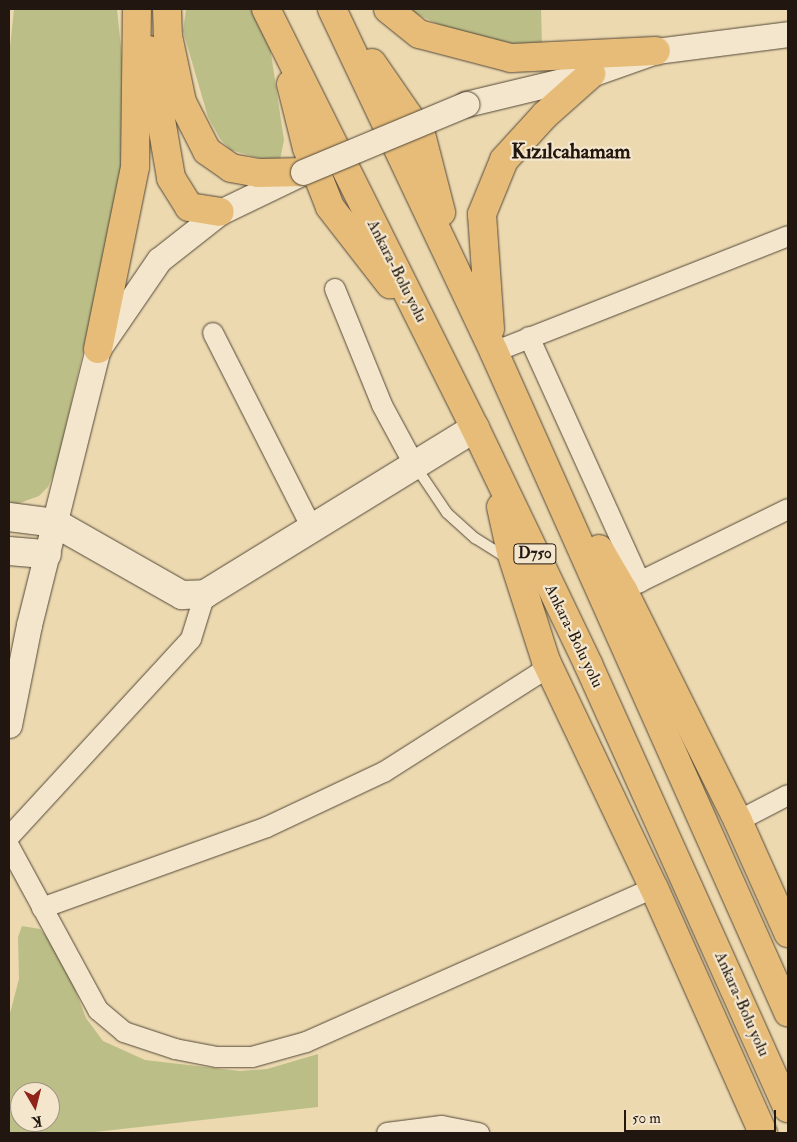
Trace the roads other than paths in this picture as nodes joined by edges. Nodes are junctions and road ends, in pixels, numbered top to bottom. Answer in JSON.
{"nodes":[{"id":1,"x":137,"y":9,"type":"edge"},
{"id":2,"x":142,"y":9,"type":"edge"},
{"id":3,"x":166,"y":9,"type":"edge"},
{"id":4,"x":266,"y":9,"type":"edge"},
{"id":5,"x":333,"y":9,"type":"edge"},
{"id":6,"x":388,"y":9,"type":"edge"},
{"id":7,"x":788,"y":34,"type":"edge"},
{"id":8,"x":656,"y":51,"type":"junction"},
{"id":9,"x":591,"y":74,"type":"junction"},
{"id":10,"x":303,"y":172,"type":"junction"},
{"id":11,"x":220,"y":212,"type":"junction"},
{"id":12,"x":788,"y":236,"type":"edge"},
{"id":13,"x":335,"y":289,"type":"dead end"},
{"id":14,"x":213,"y":333,"type":"dead end"},
{"id":15,"x":529,"y":337,"type":"junction"},
{"id":16,"x":492,"y":348,"type":"junction"},
{"id":17,"x":98,"y":349,"type":"junction"},
{"id":18,"x":475,"y":428,"type":"junction"},
{"id":19,"x":536,"y":445,"type":"junction"},
{"id":20,"x":415,"y":466,"type":"junction"},
{"id":21,"x":493,"y":467,"type":"junction"},
{"id":22,"x":788,"y":509,"type":"edge"},
{"id":23,"x":9,"y":517,"type":"edge"},
{"id":24,"x":55,"y":523,"type":"junction"},
{"id":25,"x":312,"y":528,"type":"junction"},
{"id":26,"x":9,"y":551,"type":"edge"},
{"id":27,"x":47,"y":554,"type":"junction"},
{"id":28,"x":514,"y":562,"type":"junction"},
{"id":29,"x":632,"y":586,"type":"junction"},
{"id":30,"x":205,"y":594,"type":"junction"},
{"id":31,"x":549,"y":667,"type":"junction"},
{"id":32,"x":9,"y":725,"type":"edge"},
{"id":33,"x":788,"y":795,"type":"edge"},
{"id":34,"x":738,"y":821,"type":"junction"},
{"id":35,"x":9,"y":837,"type":"edge"},
{"id":36,"x":9,"y":846,"type":"edge"},
{"id":37,"x":654,"y":888,"type":"junction"},
{"id":38,"x":42,"y":908,"type":"junction"},
{"id":39,"x":788,"y":933,"type":"edge"},
{"id":40,"x":788,"y":1012,"type":"edge"},
{"id":41,"x":788,"y":1108,"type":"edge"},
{"id":42,"x":387,"y":1133,"type":"edge"},
{"id":43,"x":479,"y":1133,"type":"edge"},
{"id":44,"x":763,"y":1133,"type":"edge"}],
"edges":[{"from":1,"to":17,"type":"highway"},
{"from":2,"to":11,"type":"highway"},
{"from":3,"to":10,"type":"highway"},
{"from":4,"to":18,"type":"highway","name":"Ankara-Bolu yolu","number":"D750"},
{"from":5,"to":16,"type":"highway","number":"D750"},
{"from":6,"to":8,"type":"highway"},
{"from":7,"to":8,"type":"street"},
{"from":8,"to":9,"type":"street"},
{"from":9,"to":10,"type":"street","bridge":true},
{"from":9,"to":16,"type":"highway"},
{"from":10,"to":11,"type":"street"},
{"from":11,"to":17,"type":"street"},
{"from":12,"to":15,"type":"street"},
{"from":13,"to":20,"type":"street"},
{"from":14,"to":25,"type":"street"},
{"from":15,"to":16,"type":"street"},
{"from":15,"to":29,"type":"street"},
{"from":16,"to":19,"type":"highway","number":"D750"},
{"from":17,"to":24,"type":"street"},
{"from":18,"to":20,"type":"main road"},
{"from":18,"to":21,"type":"highway","name":"Ankara-Bolu yolu","number":"D750"},
{"from":19,"to":29,"type":"highway"},
{"from":19,"to":40,"type":"highway","number":"D750"},
{"from":20,"to":25,"type":"main road"},
{"from":20,"to":28,"type":"lane"},
{"from":21,"to":28,"type":"highway"},
{"from":21,"to":41,"type":"highway","name":"Ankara-Bolu yolu","number":"D750"},
{"from":22,"to":29,"type":"street"},
{"from":23,"to":24,"type":"main road"},
{"from":24,"to":27,"type":"street"},
{"from":24,"to":30,"type":"main road"},
{"from":25,"to":30,"type":"main road"},
{"from":26,"to":27,"type":"main road"},
{"from":27,"to":32,"type":"street"},
{"from":28,"to":31,"type":"highway"},
{"from":29,"to":34,"type":"highway"},
{"from":30,"to":35,"type":"street"},
{"from":31,"to":37,"type":"highway"},
{"from":31,"to":38,"type":"street"},
{"from":33,"to":34,"type":"street"},
{"from":34,"to":39,"type":"highway"},
{"from":36,"to":38,"type":"street"},
{"from":37,"to":38,"type":"street"},
{"from":37,"to":44,"type":"highway"},
{"from":42,"to":43,"type":"street"}]}
